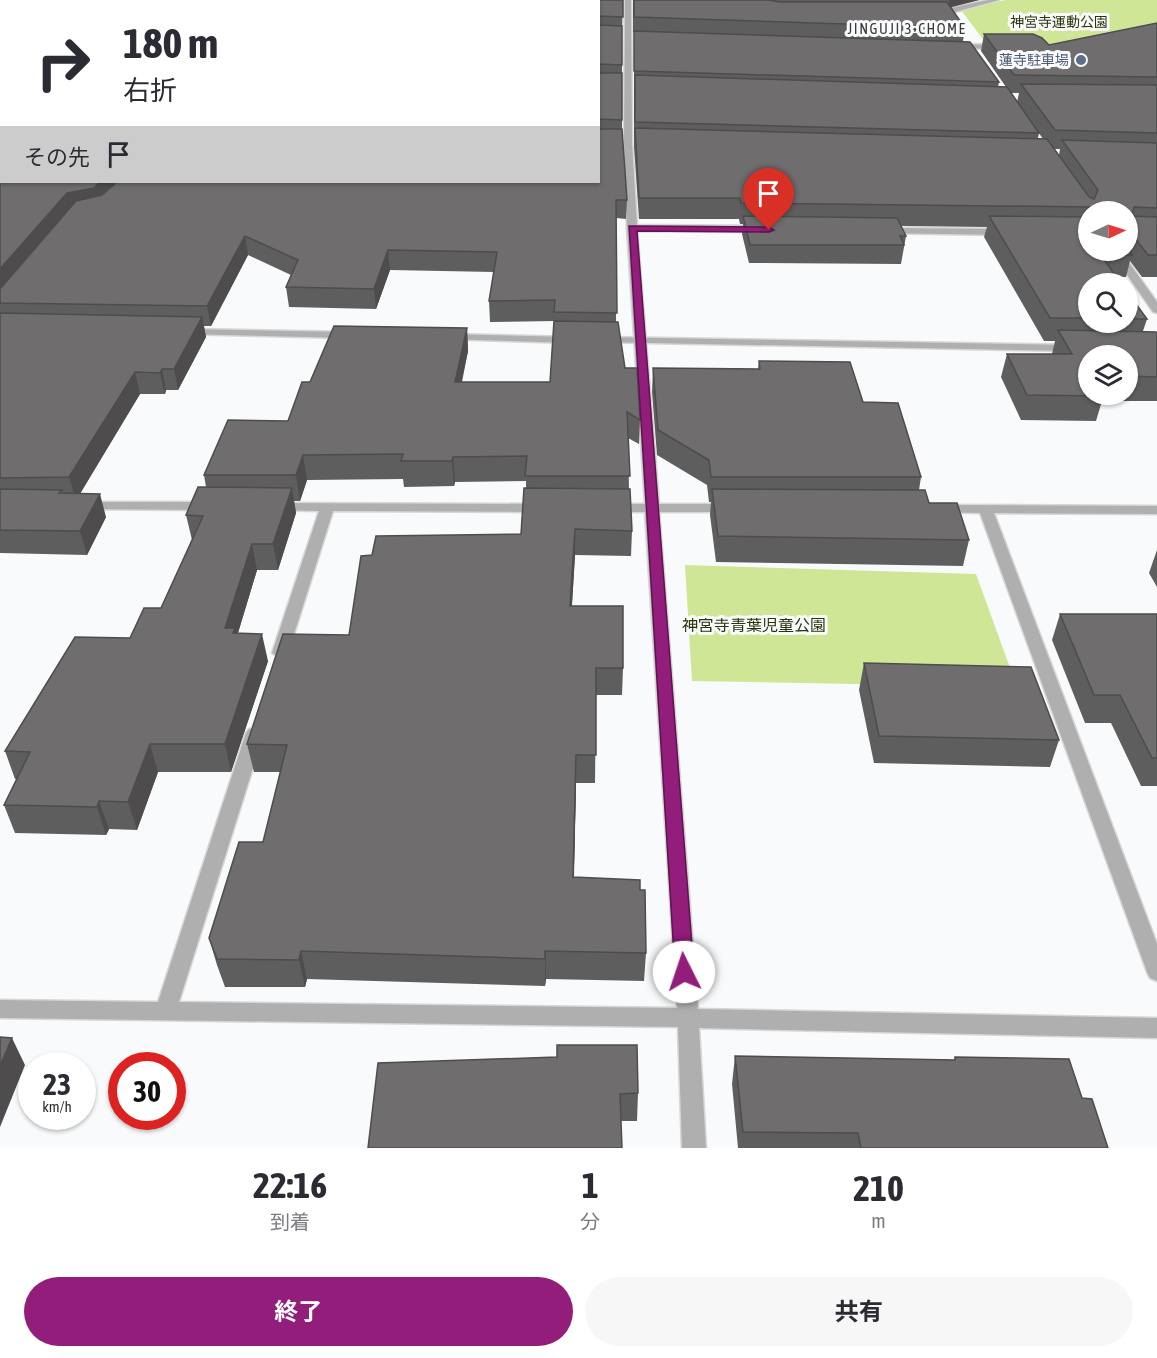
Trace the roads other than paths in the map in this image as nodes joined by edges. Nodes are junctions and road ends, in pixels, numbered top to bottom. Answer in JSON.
{"nodes":[{"id":1,"x":628,"y":0,"type":"edge"},
{"id":2,"x":996,"y":0,"type":"edge"},
{"id":3,"x":926,"y":12,"type":"edge"},
{"id":4,"x":948,"y":12,"type":"junction"},
{"id":5,"x":954,"y":21,"type":"edge"},
{"id":6,"x":618,"y":35,"type":"edge"},
{"id":7,"x":628,"y":35,"type":"junction"},
{"id":8,"x":640,"y":36,"type":"edge"},
{"id":9,"x":966,"y":38,"type":"edge"},
{"id":10,"x":948,"y":46,"type":"edge"},
{"id":11,"x":972,"y":47,"type":"junction"},
{"id":12,"x":1017,"y":47,"type":"edge"},
{"id":13,"x":979,"y":57,"type":"edge"},
{"id":14,"x":618,"y":84,"type":"edge"},
{"id":15,"x":628,"y":85,"type":"junction"},
{"id":16,"x":640,"y":85,"type":"edge"},
{"id":17,"x":623,"y":142,"type":"junction"},
{"id":18,"x":640,"y":143,"type":"edge"},
{"id":19,"x":632,"y":228,"type":"junction"},
{"id":20,"x":773,"y":230,"type":"edge"},
{"id":21,"x":878,"y":231,"type":"edge"},
{"id":22,"x":1019,"y":232,"type":"edge"},
{"id":23,"x":1123,"y":261,"type":"edge"},
{"id":24,"x":1157,"y":310,"type":"edge"},
{"id":25,"x":177,"y":332,"type":"edge"},
{"id":26,"x":366,"y":336,"type":"edge"},
{"id":27,"x":437,"y":337,"type":"edge"},
{"id":28,"x":640,"y":341,"type":"junction"},
{"id":29,"x":1078,"y":348,"type":"edge"},
{"id":30,"x":70,"y":506,"type":"edge"},
{"id":31,"x":222,"y":507,"type":"edge"},
{"id":32,"x":257,"y":507,"type":"edge"},
{"id":33,"x":327,"y":507,"type":"junction"},
{"id":34,"x":560,"y":508,"type":"edge"},
{"id":35,"x":594,"y":508,"type":"edge"},
{"id":36,"x":652,"y":508,"type":"junction"},
{"id":37,"x":748,"y":508,"type":"edge"},
{"id":38,"x":926,"y":509,"type":"edge"},
{"id":39,"x":985,"y":509,"type":"junction"},
{"id":40,"x":1157,"y":510,"type":"edge"},
{"id":41,"x":273,"y":675,"type":"edge"},
{"id":42,"x":259,"y":720,"type":"edge"},
{"id":43,"x":1157,"y":972,"type":"edge"},
{"id":44,"x":0,"y":1009,"type":"edge"},
{"id":45,"x":165,"y":1012,"type":"junction"},
{"id":46,"x":687,"y":1018,"type":"junction"},
{"id":47,"x":1157,"y":1028,"type":"edge"},
{"id":48,"x":694,"y":1148,"type":"edge"}],
"edges":[{"from":1,"to":7,"type":"street"},
{"from":2,"to":4,"type":"street"},
{"from":3,"to":4,"type":"street"},
{"from":4,"to":5,"type":"street"},
{"from":6,"to":7,"type":"street"},
{"from":7,"to":8,"type":"street"},
{"from":7,"to":15,"type":"street"},
{"from":9,"to":11,"type":"street"},
{"from":10,"to":11,"type":"street"},
{"from":11,"to":12,"type":"street"},
{"from":11,"to":13,"type":"street"},
{"from":14,"to":15,"type":"street"},
{"from":15,"to":16,"type":"street"},
{"from":15,"to":17,"type":"street"},
{"from":17,"to":18,"type":"street"},
{"from":17,"to":19,"type":"street"},
{"from":19,"to":20,"type":"street"},
{"from":19,"to":28,"type":"street"},
{"from":21,"to":22,"type":"street"},
{"from":23,"to":24,"type":"street"},
{"from":25,"to":26,"type":"street"},
{"from":27,"to":28,"type":"street"},
{"from":28,"to":29,"type":"street"},
{"from":28,"to":36,"type":"street"},
{"from":30,"to":31,"type":"street"},
{"from":32,"to":33,"type":"street"},
{"from":33,"to":34,"type":"street"},
{"from":33,"to":41,"type":"street"},
{"from":35,"to":36,"type":"street"},
{"from":36,"to":37,"type":"street"},
{"from":36,"to":46,"type":"street"},
{"from":38,"to":39,"type":"street"},
{"from":39,"to":40,"type":"street"},
{"from":39,"to":43,"type":"street"},
{"from":42,"to":45,"type":"street"},
{"from":44,"to":45,"type":"street"},
{"from":45,"to":46,"type":"street"},
{"from":46,"to":47,"type":"street"},
{"from":46,"to":48,"type":"street"}]}
